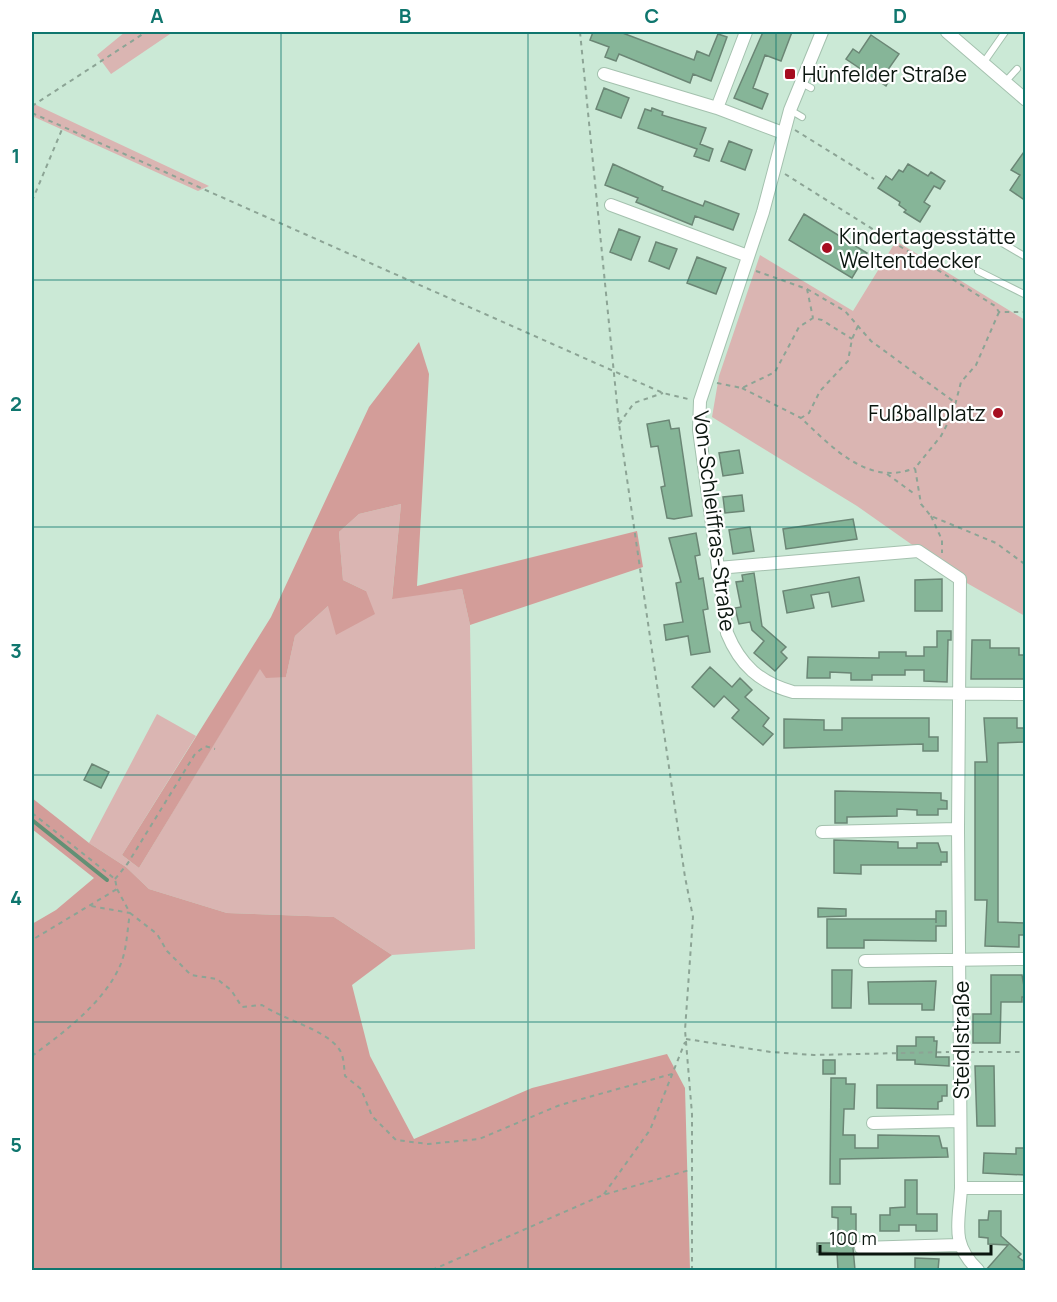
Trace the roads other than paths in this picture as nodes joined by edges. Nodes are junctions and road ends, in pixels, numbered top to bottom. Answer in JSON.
{"nodes":[{"id":1,"x":746,"y":32,"type":"edge"},
{"id":2,"x":822,"y":32,"type":"edge"},
{"id":3,"x":947,"y":32,"type":"edge"},
{"id":4,"x":1005,"y":32,"type":"edge"},
{"id":5,"x":984,"y":62,"type":"junction"},
{"id":6,"x":1017,"y":69,"type":"dead end"},
{"id":7,"x":604,"y":74,"type":"dead end"},
{"id":8,"x":800,"y":81,"type":"junction"},
{"id":9,"x":1006,"y":81,"type":"junction"},
{"id":10,"x":811,"y":88,"type":"dead end"},
{"id":11,"x":1026,"y":100,"type":"edge"},
{"id":12,"x":717,"y":108,"type":"junction"},
{"id":13,"x":790,"y":110,"type":"junction"},
{"id":14,"x":802,"y":117,"type":"dead end"},
{"id":15,"x":784,"y":135,"type":"junction"},
{"id":16,"x":611,"y":205,"type":"dead end"},
{"id":17,"x":997,"y":240,"type":"dead end"},
{"id":18,"x":1026,"y":257,"type":"edge"},
{"id":19,"x":747,"y":262,"type":"junction"},
{"id":20,"x":978,"y":271,"type":"dead end"},
{"id":21,"x":1026,"y":295,"type":"edge"},
{"id":22,"x":718,"y":568,"type":"junction"},
{"id":23,"x":961,"y":694,"type":"junction"},
{"id":24,"x":1026,"y":694,"type":"edge"},
{"id":25,"x":958,"y":829,"type":"junction"},
{"id":26,"x":822,"y":832,"type":"dead end"},
{"id":27,"x":961,"y":958,"type":"junction"},
{"id":28,"x":1026,"y":959,"type":"edge"},
{"id":29,"x":864,"y":961,"type":"dead end"},
{"id":30,"x":960,"y":1121,"type":"junction"},
{"id":31,"x":873,"y":1123,"type":"dead end"},
{"id":32,"x":961,"y":1188,"type":"junction"},
{"id":33,"x":1026,"y":1188,"type":"edge"},
{"id":34,"x":958,"y":1245,"type":"junction"},
{"id":35,"x":861,"y":1248,"type":"dead end"},
{"id":36,"x":978,"y":1270,"type":"edge"}],
"edges":[{"from":1,"to":12,"type":"street"},
{"from":2,"to":8,"type":"street","name":"Von-Schleiffras-Straße"},
{"from":3,"to":5,"type":"street"},
{"from":4,"to":5,"type":"lane"},
{"from":5,"to":9,"type":"street"},
{"from":6,"to":9,"type":"lane"},
{"from":7,"to":12,"type":"street"},
{"from":8,"to":10,"type":"lane"},
{"from":8,"to":13,"type":"street","name":"Von-Schleiffras-Straße"},
{"from":9,"to":11,"type":"street"},
{"from":12,"to":15,"type":"street"},
{"from":13,"to":14,"type":"lane"},
{"from":13,"to":15,"type":"street","name":"Von-Schleiffras-Straße"},
{"from":15,"to":19,"type":"street","name":"Von-Schleiffras-Straße"},
{"from":16,"to":19,"type":"street"},
{"from":17,"to":18,"type":"lane"},
{"from":19,"to":22,"type":"street","name":"Von-Schleiffras-Straße"},
{"from":20,"to":21,"type":"lane"},
{"from":22,"to":23,"type":"street","name":"Von-Schleiffras-Straße"},
{"from":22,"to":23,"type":"street","name":"Steidlstraße"},
{"from":23,"to":24,"type":"street","name":"Von-Schleiffras-Straße"},
{"from":23,"to":25,"type":"street","name":"Steidlstraße"},
{"from":25,"to":26,"type":"street"},
{"from":25,"to":27,"type":"street","name":"Steidlstraße"},
{"from":27,"to":28,"type":"street"},
{"from":27,"to":29,"type":"street","name":"Steidlstraße"},
{"from":27,"to":30,"type":"street","name":"Steidlstraße"},
{"from":30,"to":31,"type":"street","name":"Steidlstraße"},
{"from":30,"to":32,"type":"street","name":"Steidlstraße"},
{"from":32,"to":33,"type":"street"},
{"from":32,"to":34,"type":"street","name":"Steidlstraße"},
{"from":34,"to":35,"type":"street"},
{"from":34,"to":36,"type":"street"}]}
